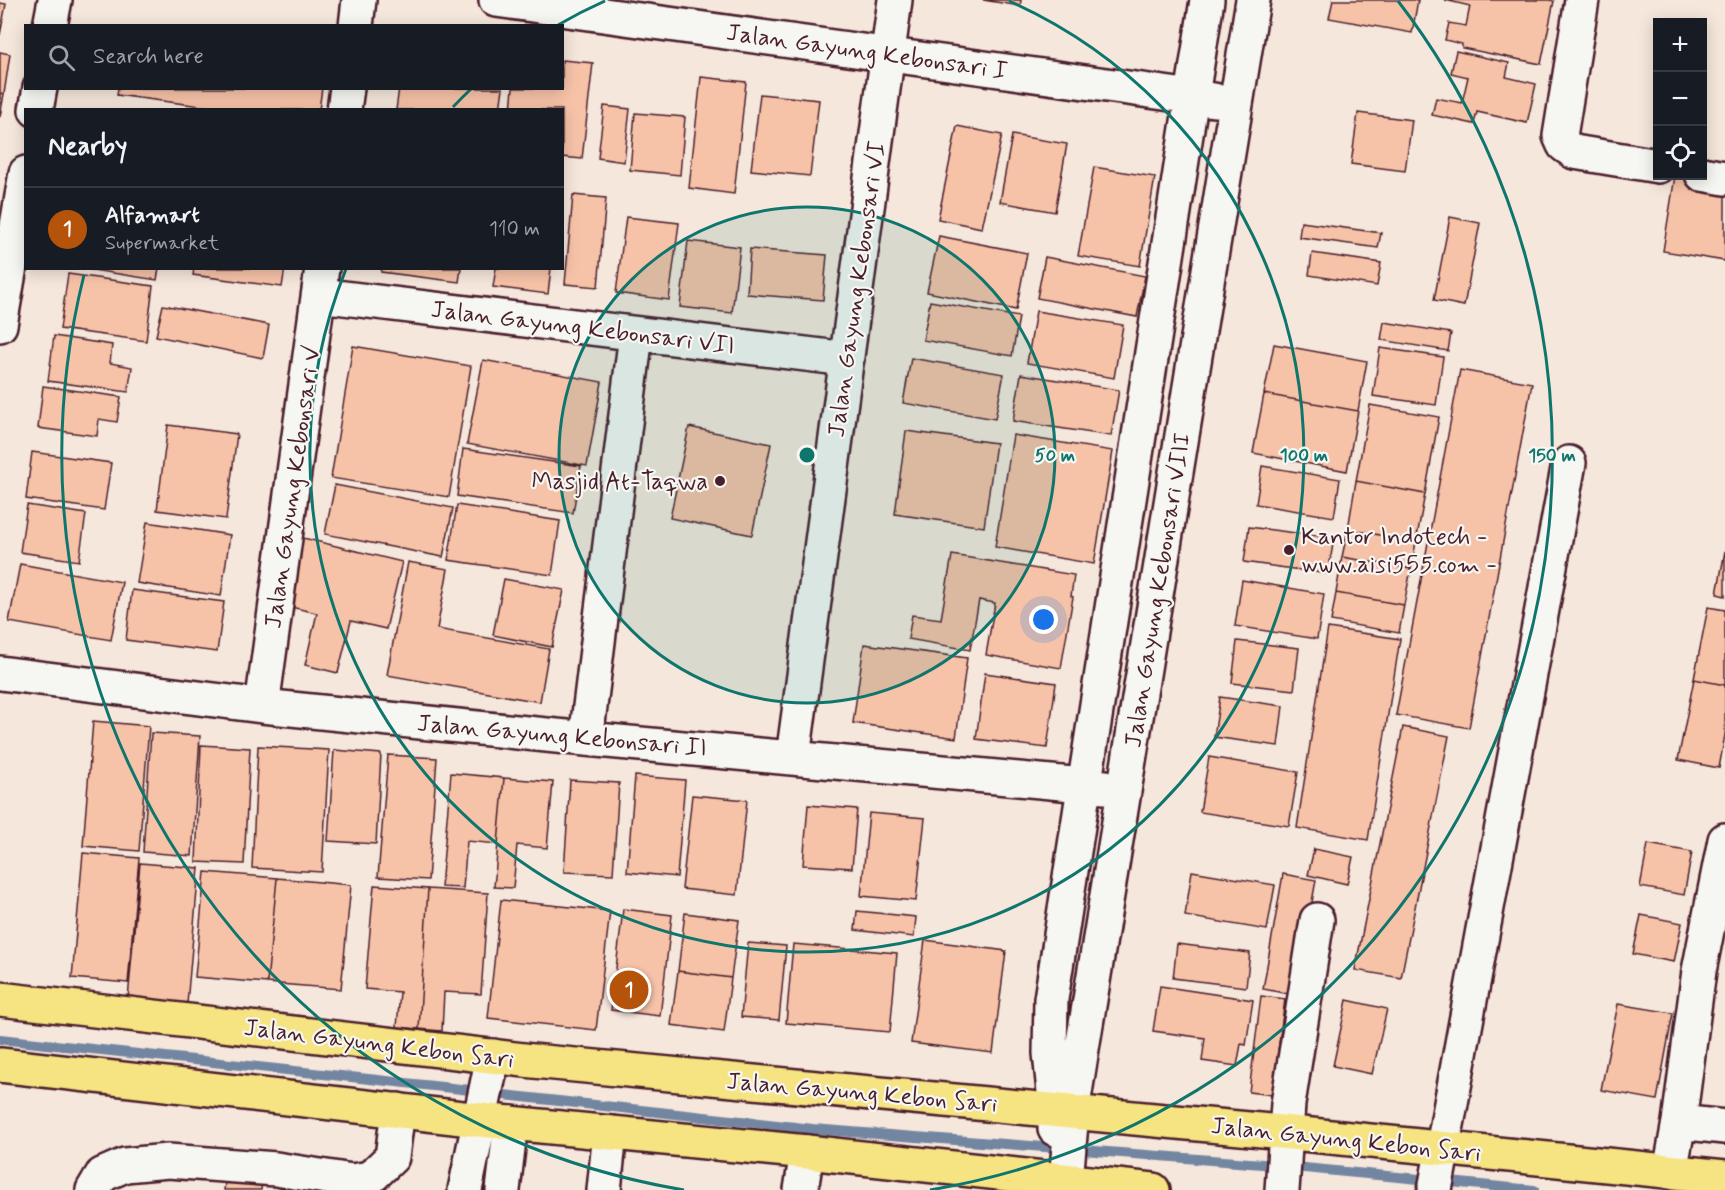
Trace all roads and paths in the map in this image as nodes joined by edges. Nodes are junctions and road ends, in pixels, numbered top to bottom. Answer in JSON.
{"nodes":[{"id":1,"x":54,"y":0,"type":"edge"},
{"id":2,"x":359,"y":0,"type":"edge"},
{"id":3,"x":496,"y":0,"type":"edge"},
{"id":4,"x":895,"y":0,"type":"edge"},
{"id":5,"x":1207,"y":0,"type":"edge"},
{"id":6,"x":1253,"y":0,"type":"edge"},
{"id":7,"x":1582,"y":0,"type":"edge"},
{"id":8,"x":50,"y":24,"type":"edge"},
{"id":9,"x":356,"y":24,"type":"edge"},
{"id":10,"x":888,"y":54,"type":"junction"},
{"id":11,"x":40,"y":90,"type":"edge"},
{"id":12,"x":347,"y":90,"type":"edge"},
{"id":13,"x":1192,"y":95,"type":"junction"},
{"id":14,"x":1236,"y":104,"type":"junction"},
{"id":15,"x":36,"y":108,"type":"edge"},
{"id":16,"x":344,"y":108,"type":"edge"},
{"id":17,"x":1653,"y":165,"type":"edge"},
{"id":18,"x":1707,"y":175,"type":"edge"},
{"id":19,"x":17,"y":178,"type":"edge"},
{"id":20,"x":1725,"y":178,"type":"edge"},
{"id":21,"x":321,"y":282,"type":"edge"},
{"id":22,"x":0,"y":325,"type":"edge"},
{"id":23,"x":636,"y":334,"type":"junction"},
{"id":24,"x":847,"y":359,"type":"junction"},
{"id":25,"x":1569,"y":463,"type":"dead end"},
{"id":26,"x":0,"y":673,"type":"edge"},
{"id":27,"x":262,"y":706,"type":"junction"},
{"id":28,"x":586,"y":739,"type":"junction"},
{"id":29,"x":793,"y":757,"type":"junction"},
{"id":30,"x":1085,"y":784,"type":"junction"},
{"id":31,"x":1124,"y":790,"type":"junction"},
{"id":32,"x":1725,"y":840,"type":"edge"},
{"id":33,"x":1317,"y":920,"type":"dead end"},
{"id":34,"x":0,"y":999,"type":"edge"},
{"id":35,"x":493,"y":1056,"type":"junction"},
{"id":36,"x":0,"y":1065,"type":"edge"},
{"id":37,"x":1064,"y":1120,"type":"junction"},
{"id":38,"x":1679,"y":1122,"type":"junction"},
{"id":39,"x":511,"y":1123,"type":"junction"},
{"id":40,"x":396,"y":1125,"type":"junction"},
{"id":41,"x":1725,"y":1126,"type":"edge"},
{"id":42,"x":610,"y":1133,"type":"junction"},
{"id":43,"x":1285,"y":1140,"type":"junction"},
{"id":44,"x":807,"y":1152,"type":"junction"},
{"id":45,"x":472,"y":1155,"type":"edge"},
{"id":46,"x":1439,"y":1166,"type":"edge"},
{"id":47,"x":1059,"y":1172,"type":"junction"},
{"id":48,"x":1670,"y":1172,"type":"junction"},
{"id":49,"x":1725,"y":1177,"type":"edge"},
{"id":50,"x":1633,"y":1179,"type":"edge"},
{"id":51,"x":980,"y":1181,"type":"edge"},
{"id":52,"x":1282,"y":1189,"type":"edge"},
{"id":53,"x":93,"y":1190,"type":"edge"},
{"id":54,"x":503,"y":1190,"type":"edge"},
{"id":55,"x":604,"y":1190,"type":"edge"},
{"id":56,"x":801,"y":1190,"type":"edge"},
{"id":57,"x":1153,"y":1190,"type":"edge"}],
"edges":[{"from":1,"to":8,"type":"street"},
{"from":2,"to":9,"type":"street"},
{"from":3,"to":10,"type":"street","name":"Jalan Gayung Kebonsari I"},
{"from":4,"to":10,"type":"street","name":"Jalan Gayung Kebonsari VI"},
{"from":5,"to":13,"type":"street","name":"Jalan Gayung Kebonsari VIII"},
{"from":6,"to":14,"type":"street","name":"Jalan Gayung Kebonsari VIII"},
{"from":7,"to":17,"type":"street"},
{"from":10,"to":13,"type":"street","name":"Jalan Gayung Kebonsari I"},
{"from":10,"to":24,"type":"street","name":"Jalan Gayung Kebonsari VI"},
{"from":11,"to":15,"type":"street"},
{"from":12,"to":16,"type":"street"},
{"from":13,"to":14,"type":"street","name":"Jalan Gayung Kebonsari I"},
{"from":13,"to":30,"type":"street","name":"Jalan Gayung Kebonsari VIII"},
{"from":14,"to":31,"type":"street","name":"Jalan Gayung Kebonsari VIII"},
{"from":18,"to":20,"type":"street"},
{"from":19,"to":22,"type":"street"},
{"from":21,"to":23,"type":"street","name":"Jalan Gayung Kebonsari VII"},
{"from":21,"to":27,"type":"street","name":"Jalan Gayung Kebonsari V"},
{"from":23,"to":24,"type":"street","name":"Jalan Gayung Kebonsari VII"},
{"from":23,"to":28,"type":"street"},
{"from":24,"to":29,"type":"street","name":"Jalan Gayung Kebonsari VI"},
{"from":25,"to":46,"type":"street"},
{"from":26,"to":27,"type":"street","name":"Jalan Gayung Kebonsari II"},
{"from":27,"to":28,"type":"street","name":"Jalan Gayung Kebonsari II"},
{"from":28,"to":29,"type":"street","name":"Jalan Gayung Kebonsari II"},
{"from":29,"to":30,"type":"street","name":"Jalan Gayung Kebonsari II"},
{"from":30,"to":31,"type":"street","name":"Jalan Gayung Kebonsari II"},
{"from":30,"to":37,"type":"street","name":"Jalan Gayung Kebonsari VIII"},
{"from":31,"to":37,"type":"street","name":"Jalan Gayung Kebonsari VIII"},
{"from":32,"to":38,"type":"street"},
{"from":33,"to":43,"type":"street"},
{"from":34,"to":35,"type":"main road","name":"Jalan Gayung Kebon Sari"},
{"from":35,"to":37,"type":"main road","name":"Jalan Gayung Kebon Sari"},
{"from":35,"to":45,"type":"street"},
{"from":36,"to":40,"type":"main road"},
{"from":37,"to":43,"type":"main road","name":"Jalan Gayung Kebon Sari"},
{"from":37,"to":47,"type":"street","name":"Jalan Gayung Kebonsari VIII"},
{"from":38,"to":41,"type":"street"},
{"from":38,"to":48,"type":"street"},
{"from":39,"to":42,"type":"main road"},
{"from":39,"to":45,"type":"main road"},
{"from":39,"to":54,"type":"street"},
{"from":40,"to":45,"type":"main road"},
{"from":40,"to":53,"type":"street"},
{"from":42,"to":44,"type":"main road"},
{"from":42,"to":55,"type":"street"},
{"from":43,"to":46,"type":"main road","name":"Jalan Gayung Kebon Sari"},
{"from":43,"to":52,"type":"street"},
{"from":44,"to":51,"type":"main road"},
{"from":44,"to":56,"type":"street"},
{"from":46,"to":50,"type":"main road","name":"Jalan Gayung Kebon Sari"},
{"from":47,"to":51,"type":"main road"},
{"from":47,"to":57,"type":"main road"},
{"from":48,"to":49,"type":"main road","name":"Jalan Gayung Kebon Sari"},
{"from":48,"to":50,"type":"main road","name":"Jalan Gayung Kebon Sari"}]}
